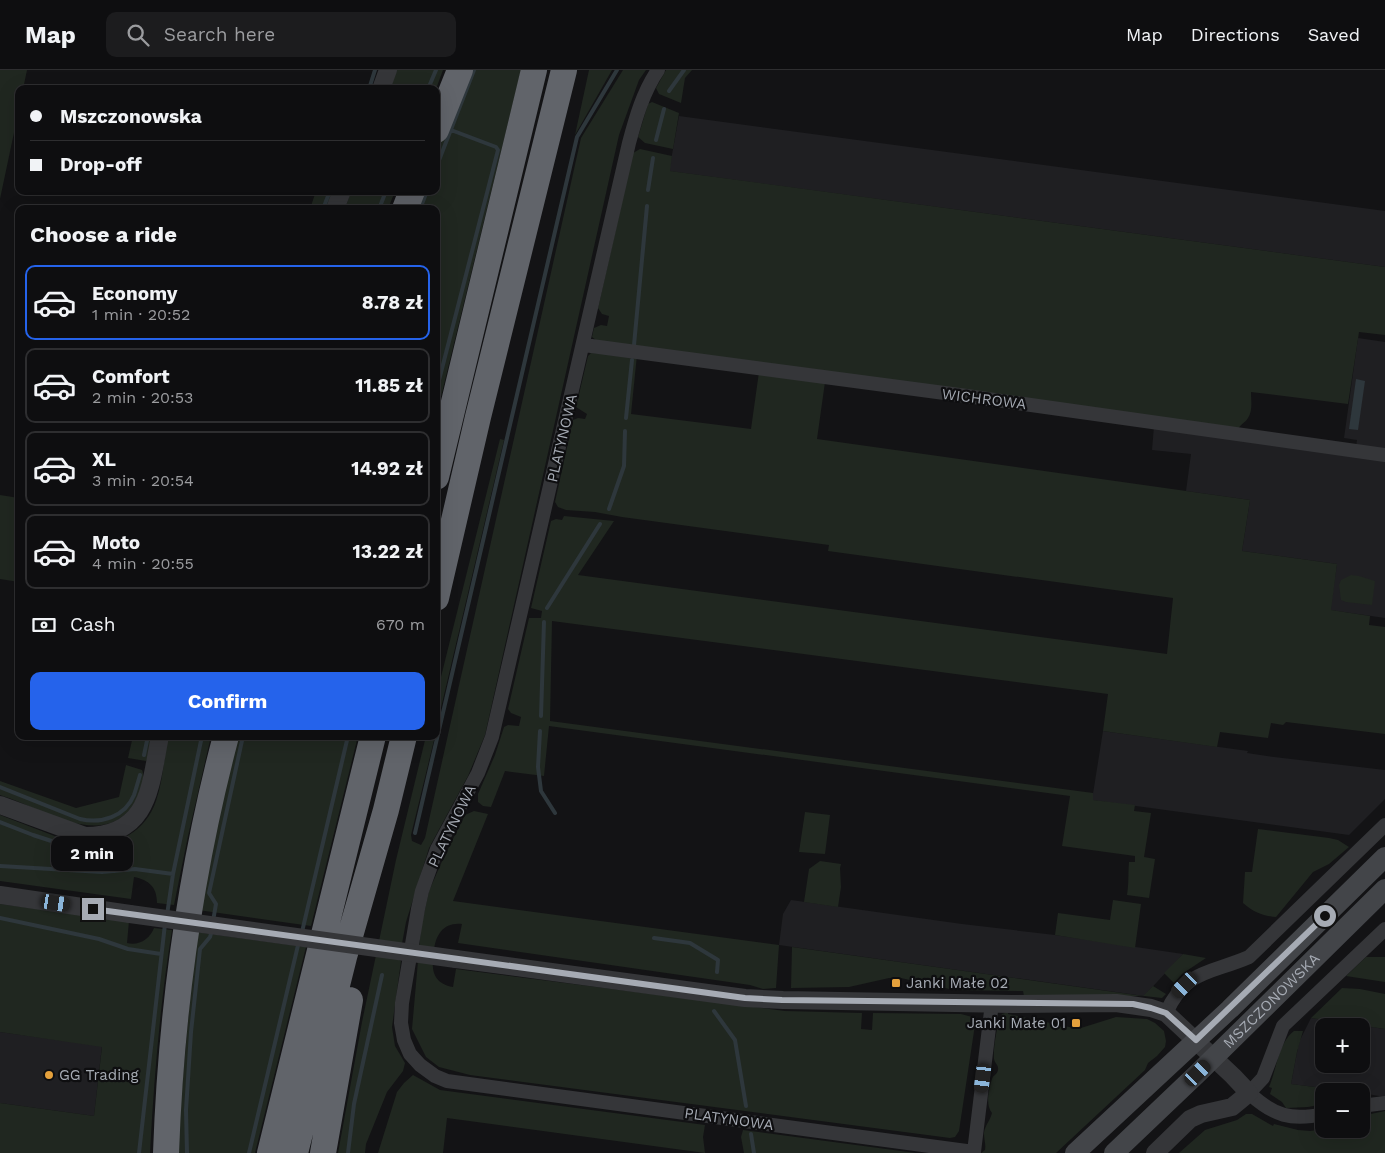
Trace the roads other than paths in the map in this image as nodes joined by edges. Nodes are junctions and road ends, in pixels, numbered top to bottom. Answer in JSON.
{"nodes":[{"id":1,"x":388,"y":70,"type":"edge"},
{"id":2,"x":460,"y":70,"type":"edge"},
{"id":3,"x":534,"y":70,"type":"edge"},
{"id":4,"x":564,"y":70,"type":"edge"},
{"id":5,"x":658,"y":70,"type":"edge"},
{"id":6,"x":382,"y":85,"type":"edge"},
{"id":7,"x":440,"y":120,"type":"edge"},
{"id":8,"x":584,"y":345,"type":"junction"},
{"id":9,"x":1385,"y":455,"type":"edge"},
{"id":10,"x":440,"y":460,"type":"edge"},
{"id":11,"x":440,"y":582,"type":"edge"},
{"id":12,"x":159,"y":740,"type":"edge"},
{"id":13,"x":225,"y":740,"type":"edge"},
{"id":14,"x":372,"y":740,"type":"edge"},
{"id":15,"x":403,"y":740,"type":"edge"},
{"id":16,"x":0,"y":805,"type":"edge"},
{"id":17,"x":386,"y":810,"type":"junction"},
{"id":18,"x":1385,"y":825,"type":"edge"},
{"id":19,"x":1385,"y":857,"type":"edge"},
{"id":20,"x":1385,"y":889,"type":"edge"},
{"id":21,"x":0,"y":895,"type":"edge"},
{"id":22,"x":1385,"y":930,"type":"edge"},
{"id":23,"x":992,"y":1003,"type":"junction"},
{"id":24,"x":1166,"y":1013,"type":"junction"},
{"id":25,"x":1196,"y":1040,"type":"junction"},
{"id":26,"x":1214,"y":1058,"type":"junction"},
{"id":27,"x":1249,"y":1093,"type":"junction"},
{"id":28,"x":1385,"y":1103,"type":"edge"},
{"id":29,"x":1370,"y":1105,"type":"edge"},
{"id":30,"x":1315,"y":1116,"type":"edge"},
{"id":31,"x":974,"y":1152,"type":"edge"},
{"id":32,"x":166,"y":1153,"type":"edge"},
{"id":33,"x":270,"y":1153,"type":"edge"},
{"id":34,"x":295,"y":1153,"type":"edge"},
{"id":35,"x":324,"y":1153,"type":"edge"},
{"id":36,"x":1075,"y":1153,"type":"edge"},
{"id":37,"x":1114,"y":1153,"type":"edge"},
{"id":38,"x":1155,"y":1153,"type":"edge"}],
"edges":[{"from":1,"to":6,"type":"street"},
{"from":2,"to":7,"type":"highway"},
{"from":3,"to":10,"type":"highway"},
{"from":4,"to":11,"type":"highway"},
{"from":5,"to":8,"type":"street","name":"PLATYNOWA"},
{"from":8,"to":9,"type":"street","name":"WICHROWA"},
{"from":8,"to":31,"type":"street","name":"PLATYNOWA"},
{"from":12,"to":16,"type":"street"},
{"from":13,"to":32,"type":"highway"},
{"from":14,"to":33,"type":"highway"},
{"from":15,"to":17,"type":"highway"},
{"from":17,"to":34,"type":"highway"},
{"from":17,"to":35,"type":"highway"},
{"from":18,"to":24,"type":"street"},
{"from":19,"to":25,"type":"main road","name":"MSZCZONOWSKA"},
{"from":20,"to":26,"type":"main road","name":"MSZCZONOWSKA"},
{"from":21,"to":23,"type":"street","bridge":true},
{"from":22,"to":27,"type":"street"},
{"from":23,"to":24,"type":"street"},
{"from":23,"to":31,"type":"street"},
{"from":24,"to":25,"type":"street"},
{"from":25,"to":26,"type":"street"},
{"from":25,"to":36,"type":"main road","name":"MSZCZONOWSKA"},
{"from":26,"to":27,"type":"street"},
{"from":26,"to":37,"type":"main road","name":"MSZCZONOWSKA"},
{"from":27,"to":30,"type":"street"},
{"from":27,"to":38,"type":"street"},
{"from":28,"to":29,"type":"street"}]}
